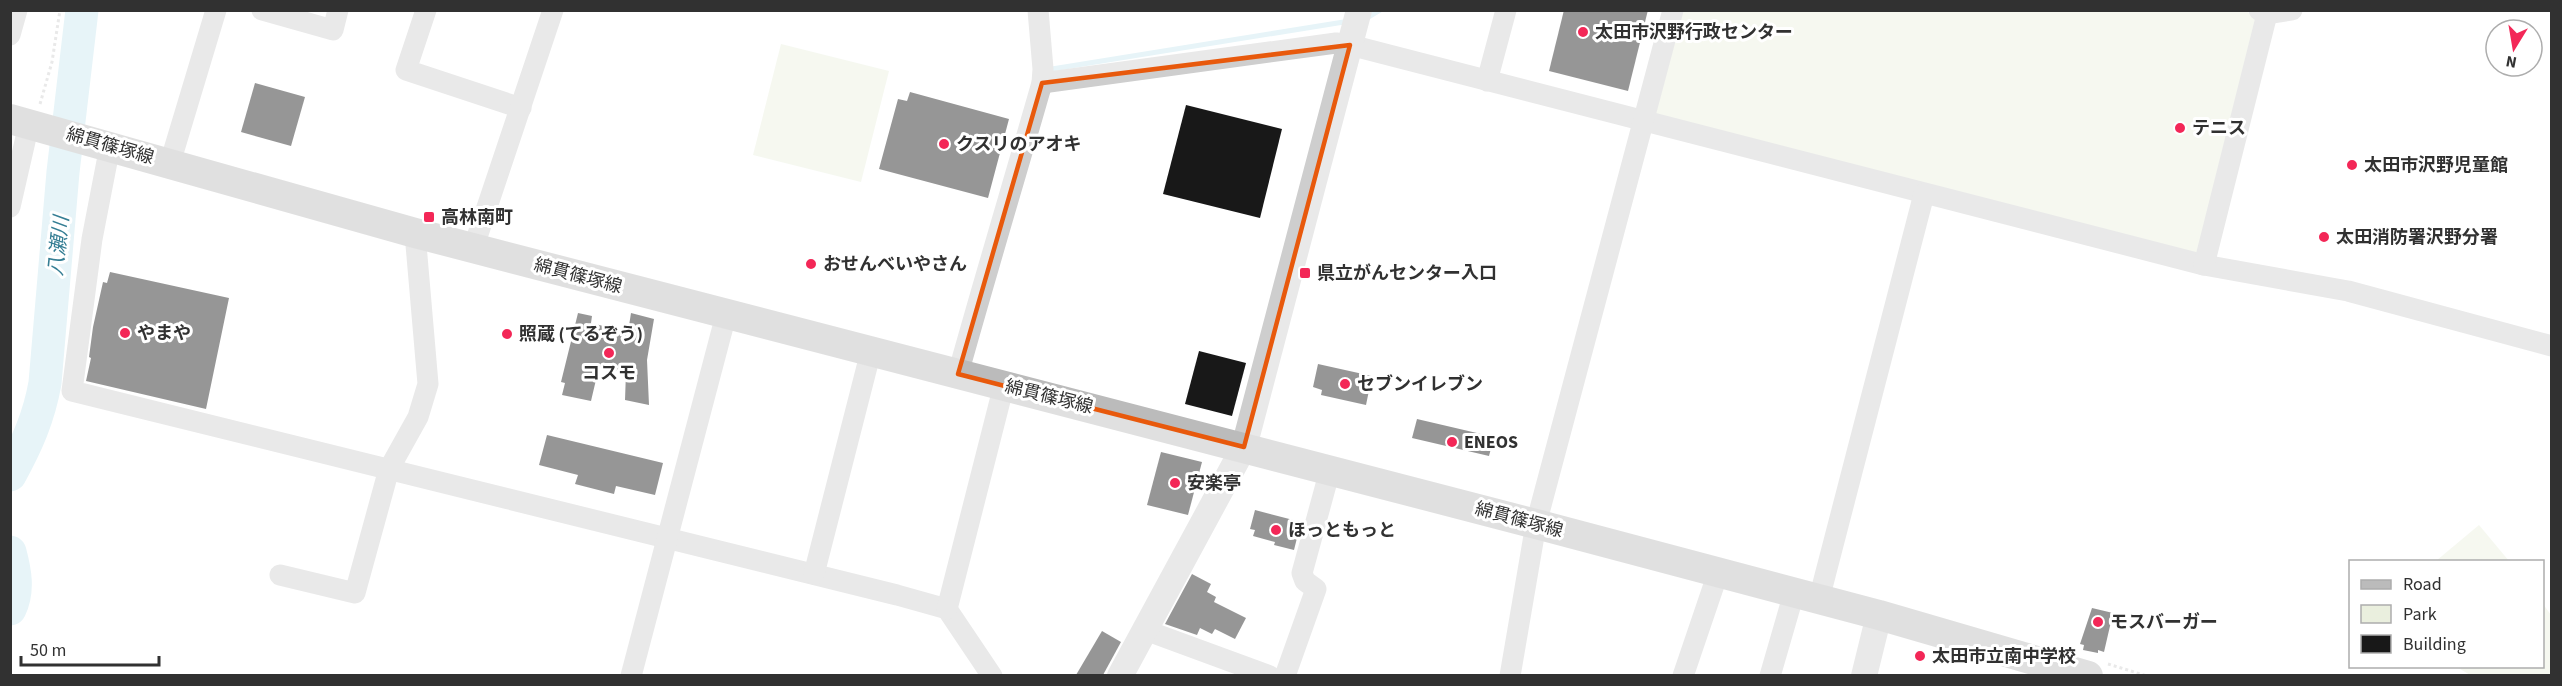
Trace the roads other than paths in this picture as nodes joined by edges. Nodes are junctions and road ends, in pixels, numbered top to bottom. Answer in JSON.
{"nodes":[{"id":1,"x":17,"y":10,"type":"edge"},
{"id":2,"x":216,"y":10,"type":"edge"},
{"id":3,"x":262,"y":10,"type":"edge"},
{"id":4,"x":338,"y":10,"type":"edge"},
{"id":5,"x":426,"y":10,"type":"edge"},
{"id":6,"x":553,"y":10,"type":"edge"},
{"id":7,"x":1038,"y":10,"type":"edge"},
{"id":8,"x":1359,"y":10,"type":"edge"},
{"id":9,"x":1506,"y":10,"type":"edge"},
{"id":10,"x":1673,"y":10,"type":"edge"},
{"id":11,"x":2292,"y":10,"type":"edge"},
{"id":12,"x":2263,"y":12,"type":"edge"},
{"id":13,"x":10,"y":34,"type":"edge"},
{"id":14,"x":1350,"y":45,"type":"junction"},
{"id":15,"x":1486,"y":81,"type":"junction"},
{"id":16,"x":1042,"y":83,"type":"junction"},
{"id":17,"x":521,"y":108,"type":"junction"},
{"id":18,"x":28,"y":119,"type":"edge"},
{"id":19,"x":1643,"y":120,"type":"junction"},
{"id":20,"x":107,"y":145,"type":"junction"},
{"id":21,"x":170,"y":163,"type":"junction"},
{"id":22,"x":1924,"y":194,"type":"junction"},
{"id":23,"x":10,"y":207,"type":"edge"},
{"id":24,"x":415,"y":233,"type":"junction"},
{"id":25,"x":474,"y":249,"type":"junction"},
{"id":26,"x":2204,"y":265,"type":"junction"},
{"id":27,"x":726,"y":315,"type":"junction"},
{"id":28,"x":2552,"y":346,"type":"edge"},
{"id":29,"x":871,"y":351,"type":"junction"},
{"id":30,"x":958,"y":374,"type":"junction"},
{"id":31,"x":1004,"y":385,"type":"junction"},
{"id":32,"x":1244,"y":447,"type":"junction"},
{"id":33,"x":389,"y":468,"type":"junction"},
{"id":34,"x":1330,"y":470,"type":"junction"},
{"id":35,"x":1536,"y":524,"type":"junction"},
{"id":36,"x":668,"y":539,"type":"junction"},
{"id":37,"x":1718,"y":573,"type":"junction"},
{"id":38,"x":814,"y":574,"type":"junction"},
{"id":39,"x":280,"y":575,"type":"dead end"},
{"id":40,"x":1807,"y":596,"type":"junction"},
{"id":41,"x":946,"y":609,"type":"junction"},
{"id":42,"x":1879,"y":615,"type":"junction"},
{"id":43,"x":1145,"y":630,"type":"junction"},
{"id":44,"x":631,"y":675,"type":"edge"},
{"id":45,"x":992,"y":675,"type":"edge"},
{"id":46,"x":1120,"y":675,"type":"edge"},
{"id":47,"x":1270,"y":675,"type":"edge"},
{"id":48,"x":1285,"y":675,"type":"edge"},
{"id":49,"x":1510,"y":675,"type":"edge"},
{"id":50,"x":1683,"y":675,"type":"edge"},
{"id":51,"x":1770,"y":675,"type":"edge"},
{"id":52,"x":1864,"y":675,"type":"edge"},
{"id":53,"x":2088,"y":675,"type":"edge"}],
"edges":[{"from":1,"to":13,"type":"street"},
{"from":2,"to":21,"type":"street"},
{"from":3,"to":4,"type":"street"},
{"from":5,"to":17,"type":"street"},
{"from":6,"to":17,"type":"street"},
{"from":7,"to":16,"type":"street"},
{"from":8,"to":14,"type":"street"},
{"from":9,"to":15,"type":"street"},
{"from":10,"to":19,"type":"street"},
{"from":11,"to":12,"type":"street"},
{"from":12,"to":26,"type":"street"},
{"from":14,"to":15,"type":"street"},
{"from":14,"to":16,"type":"street"},
{"from":14,"to":32,"type":"street"},
{"from":15,"to":19,"type":"street"},
{"from":16,"to":30,"type":"street"},
{"from":17,"to":25,"type":"street"},
{"from":18,"to":20,"type":"main road","name":"綿貫篠塚線"},
{"from":18,"to":23,"type":"street"},
{"from":19,"to":22,"type":"street"},
{"from":19,"to":35,"type":"street"},
{"from":20,"to":21,"type":"main road","name":"綿貫篠塚線"},
{"from":20,"to":33,"type":"street"},
{"from":21,"to":24,"type":"main road","name":"綿貫篠塚線"},
{"from":22,"to":26,"type":"street"},
{"from":22,"to":40,"type":"street"},
{"from":24,"to":25,"type":"main road","name":"綿貫篠塚線"},
{"from":24,"to":33,"type":"street"},
{"from":25,"to":27,"type":"main road","name":"綿貫篠塚線"},
{"from":26,"to":28,"type":"street"},
{"from":27,"to":29,"type":"main road","name":"綿貫篠塚線"},
{"from":27,"to":36,"type":"street"},
{"from":29,"to":30,"type":"main road","name":"綿貫篠塚線"},
{"from":29,"to":38,"type":"street"},
{"from":30,"to":31,"type":"main road","name":"綿貫篠塚線"},
{"from":31,"to":32,"type":"main road","name":"綿貫篠塚線"},
{"from":31,"to":41,"type":"street"},
{"from":32,"to":34,"type":"main road","name":"綿貫篠塚線"},
{"from":32,"to":43,"type":"street"},
{"from":33,"to":36,"type":"street"},
{"from":33,"to":39,"type":"street"},
{"from":34,"to":35,"type":"main road","name":"綿貫篠塚線"},
{"from":34,"to":48,"type":"street"},
{"from":35,"to":37,"type":"main road","name":"綿貫篠塚線"},
{"from":35,"to":49,"type":"street"},
{"from":36,"to":38,"type":"street"},
{"from":36,"to":44,"type":"street"},
{"from":37,"to":40,"type":"main road","name":"綿貫篠塚線"},
{"from":37,"to":50,"type":"street"},
{"from":38,"to":41,"type":"street"},
{"from":40,"to":42,"type":"main road","name":"綿貫篠塚線"},
{"from":40,"to":51,"type":"street"},
{"from":41,"to":45,"type":"street"},
{"from":42,"to":52,"type":"street"},
{"from":42,"to":53,"type":"main road","name":"綿貫篠塚線"},
{"from":43,"to":46,"type":"street"},
{"from":43,"to":47,"type":"street"}]}
